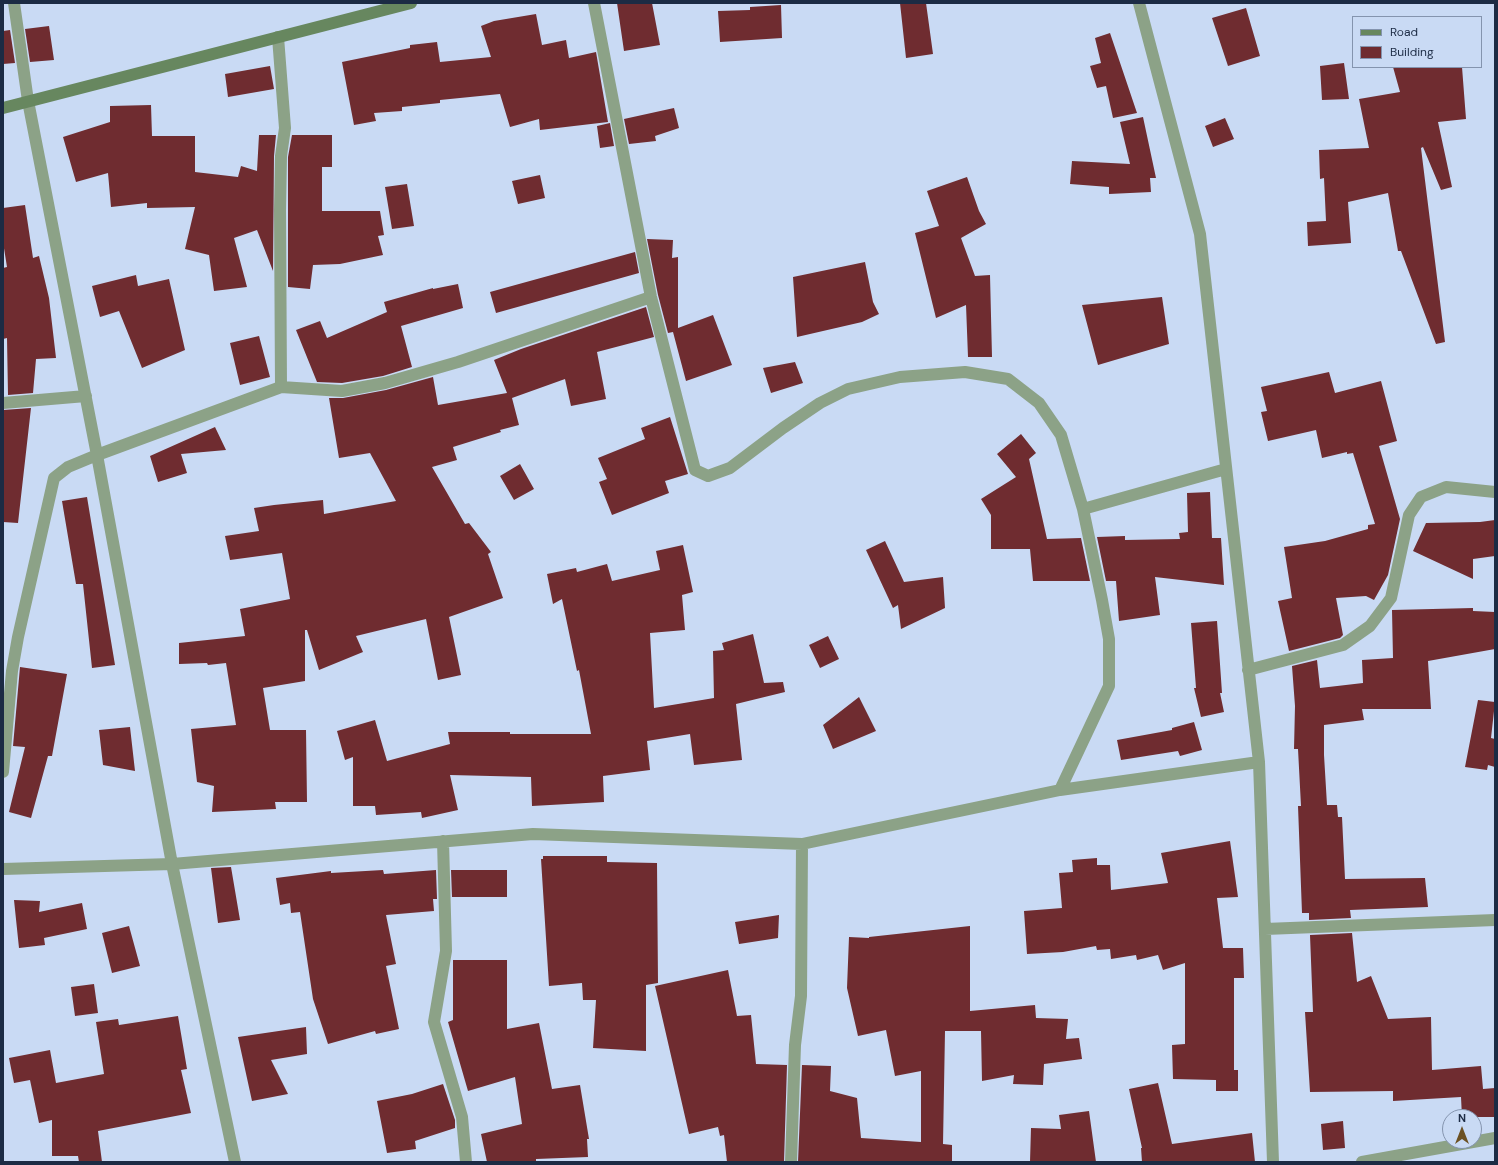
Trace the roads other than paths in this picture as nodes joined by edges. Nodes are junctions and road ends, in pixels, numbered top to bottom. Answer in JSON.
{"nodes":[{"id":1,"x":14,"y":3,"type":"edge"},
{"id":2,"x":411,"y":3,"type":"edge"},
{"id":3,"x":594,"y":3,"type":"edge"},
{"id":4,"x":1139,"y":3,"type":"edge"},
{"id":5,"x":278,"y":37,"type":"junction"},
{"id":6,"x":28,"y":101,"type":"junction"},
{"id":7,"x":3,"y":108,"type":"edge"},
{"id":8,"x":651,"y":297,"type":"junction"},
{"id":9,"x":281,"y":387,"type":"junction"},
{"id":10,"x":86,"y":396,"type":"junction"},
{"id":11,"x":3,"y":403,"type":"edge"},
{"id":12,"x":97,"y":454,"type":"junction"},
{"id":13,"x":1226,"y":469,"type":"junction"},
{"id":14,"x":1495,"y":492,"type":"edge"},
{"id":15,"x":1083,"y":509,"type":"junction"},
{"id":16,"x":1248,"y":670,"type":"junction"},
{"id":17,"x":1258,"y":762,"type":"junction"},
{"id":18,"x":3,"y":772,"type":"edge"},
{"id":19,"x":1060,"y":790,"type":"junction"},
{"id":20,"x":443,"y":841,"type":"junction"},
{"id":21,"x":802,"y":844,"type":"junction"},
{"id":22,"x":172,"y":864,"type":"junction"},
{"id":23,"x":3,"y":869,"type":"edge"},
{"id":24,"x":1495,"y":920,"type":"edge"},
{"id":25,"x":1264,"y":929,"type":"junction"},
{"id":26,"x":1495,"y":1138,"type":"edge"},
{"id":27,"x":235,"y":1162,"type":"edge"},
{"id":28,"x":466,"y":1162,"type":"edge"},
{"id":29,"x":791,"y":1162,"type":"edge"},
{"id":30,"x":1273,"y":1162,"type":"edge"},
{"id":31,"x":1362,"y":1162,"type":"edge"}],
"edges":[{"from":1,"to":6,"type":"street"},
{"from":2,"to":5,"type":"street"},
{"from":3,"to":8,"type":"street"},
{"from":4,"to":13,"type":"street"},
{"from":5,"to":6,"type":"street"},
{"from":5,"to":9,"type":"street"},
{"from":6,"to":7,"type":"street"},
{"from":6,"to":10,"type":"street"},
{"from":8,"to":9,"type":"street"},
{"from":8,"to":15,"type":"street"},
{"from":9,"to":12,"type":"street"},
{"from":10,"to":11,"type":"street"},
{"from":10,"to":12,"type":"street"},
{"from":12,"to":18,"type":"street"},
{"from":12,"to":22,"type":"street"},
{"from":13,"to":15,"type":"street"},
{"from":13,"to":16,"type":"street"},
{"from":14,"to":16,"type":"street"},
{"from":15,"to":19,"type":"street"},
{"from":16,"to":17,"type":"street"},
{"from":17,"to":19,"type":"street"},
{"from":17,"to":25,"type":"street"},
{"from":19,"to":21,"type":"street"},
{"from":20,"to":21,"type":"street"},
{"from":20,"to":22,"type":"street"},
{"from":20,"to":28,"type":"street"},
{"from":21,"to":29,"type":"street"},
{"from":22,"to":23,"type":"street"},
{"from":22,"to":27,"type":"street"},
{"from":24,"to":25,"type":"street"},
{"from":25,"to":30,"type":"street"},
{"from":26,"to":31,"type":"street"}]}
